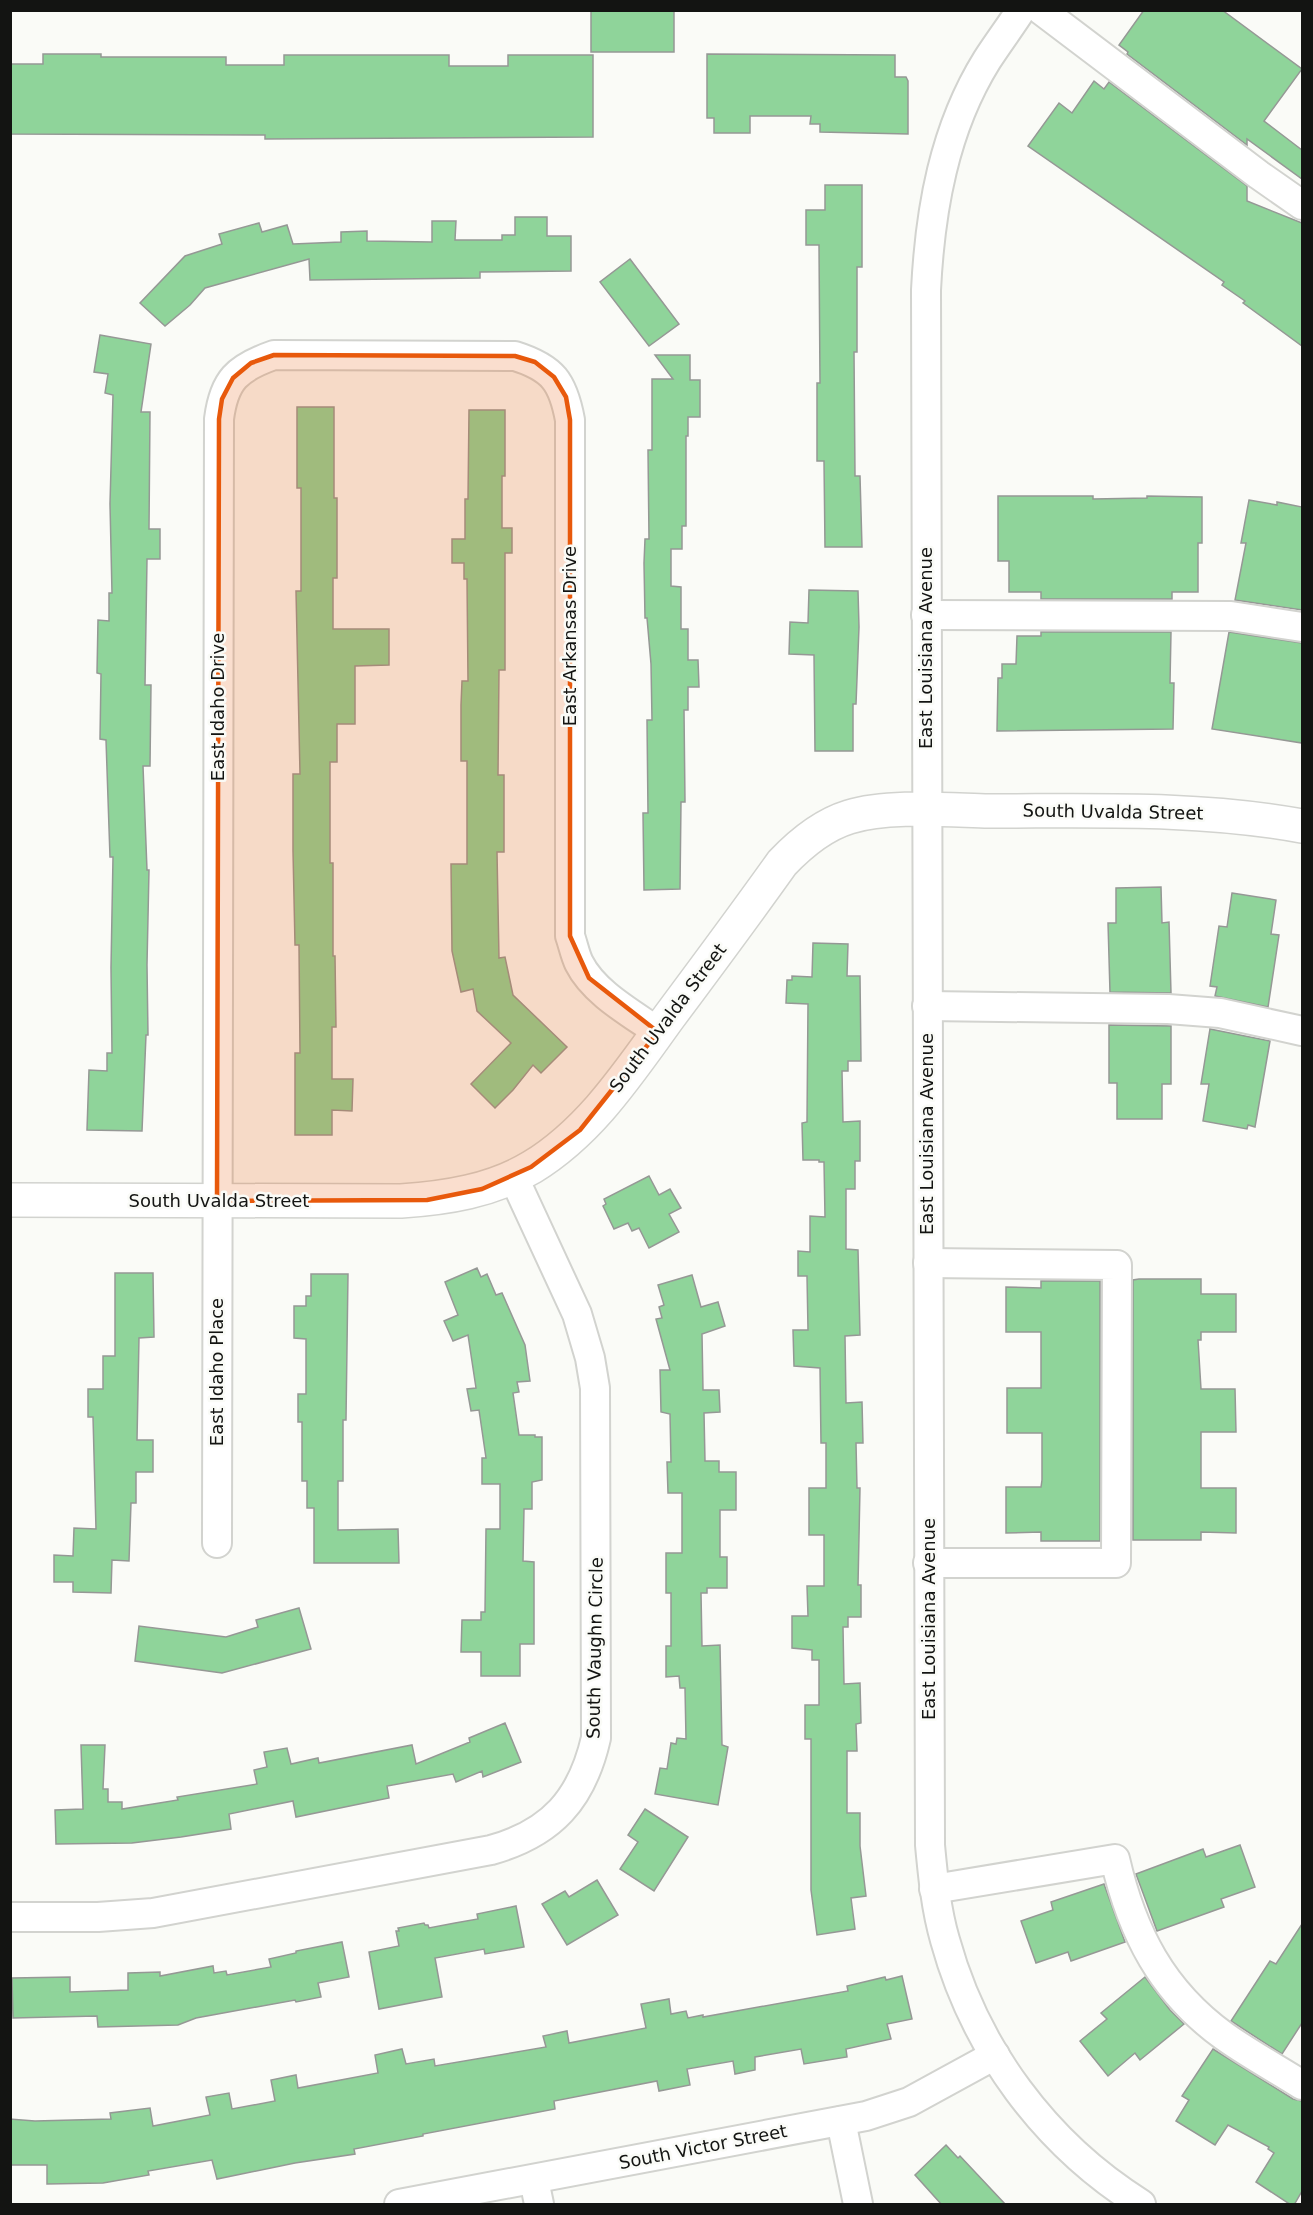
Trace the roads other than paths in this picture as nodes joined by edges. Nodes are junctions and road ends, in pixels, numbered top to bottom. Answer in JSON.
{"nodes":[{"id":1,"x":1022,"y":10,"type":"edge"},
{"id":2,"x":1041,"y":10,"type":"edge"},
{"id":3,"x":1302,"y":206,"type":"edge"},
{"id":4,"x":388,"y":354,"type":"joint"},
{"id":5,"x":926,"y":615,"type":"junction"},
{"id":6,"x":1302,"y":627,"type":"edge"},
{"id":7,"x":926,"y":810,"type":"junction"},
{"id":8,"x":1302,"y":826,"type":"edge"},
{"id":9,"x":927,"y":1006,"type":"junction"},
{"id":10,"x":1302,"y":1030,"type":"edge"},
{"id":11,"x":658,"y":1032,"type":"junction"},
{"id":12,"x":513,"y":1176,"type":"junction"},
{"id":13,"x":10,"y":1200,"type":"edge"},
{"id":14,"x":217,"y":1201,"type":"junction"},
{"id":15,"x":928,"y":1263,"type":"junction"},
{"id":16,"x":217,"y":1544,"type":"dead end"},
{"id":17,"x":928,"y":1563,"type":"junction"},
{"id":18,"x":934,"y":1889,"type":"junction"},
{"id":19,"x":10,"y":1917,"type":"edge"},
{"id":20,"x":994,"y":2055,"type":"junction"},
{"id":21,"x":1302,"y":2085,"type":"edge"},
{"id":22,"x":841,"y":2121,"type":"junction"},
{"id":23,"x":536,"y":2192,"type":"edge"},
{"id":24,"x":399,"y":2205,"type":"edge"},
{"id":25,"x":858,"y":2205,"type":"edge"},
{"id":26,"x":1141,"y":2205,"type":"edge"}],
"edges":[{"from":1,"to":5,"type":"street","name":"East Louisiana Avenue"},
{"from":2,"to":3,"type":"street"},
{"from":4,"to":11,"type":"street","name":"East Arkansas Drive"},
{"from":4,"to":14,"type":"street","name":"East Idaho Drive"},
{"from":5,"to":6,"type":"street"},
{"from":5,"to":7,"type":"street","name":"East Louisiana Avenue"},
{"from":7,"to":8,"type":"street","name":"South Uvalda Street"},
{"from":7,"to":9,"type":"street","name":"East Louisiana Avenue"},
{"from":7,"to":11,"type":"street","name":"South Uvalda Street"},
{"from":9,"to":10,"type":"street"},
{"from":9,"to":15,"type":"street","name":"East Louisiana Avenue"},
{"from":11,"to":12,"type":"street","name":"South Uvalda Street"},
{"from":12,"to":14,"type":"street","name":"South Uvalda Street"},
{"from":12,"to":19,"type":"street","name":"South Vaughn Circle"},
{"from":13,"to":14,"type":"street","name":"South Uvalda Street"},
{"from":14,"to":16,"type":"street","name":"East Idaho Place"},
{"from":15,"to":17,"type":"street","name":"East Louisiana Avenue"},
{"from":15,"to":17,"type":"street"},
{"from":17,"to":18,"type":"street","name":"East Louisiana Avenue"},
{"from":18,"to":20,"type":"street","name":"East Louisiana Avenue"},
{"from":18,"to":21,"type":"street"},
{"from":20,"to":22,"type":"street","name":"South Victor Street"},
{"from":20,"to":26,"type":"street","name":"East Louisiana Avenue"},
{"from":22,"to":23,"type":"street","name":"South Victor Street"},
{"from":22,"to":25,"type":"street"},
{"from":23,"to":24,"type":"street","name":"South Victor Street"}]}
